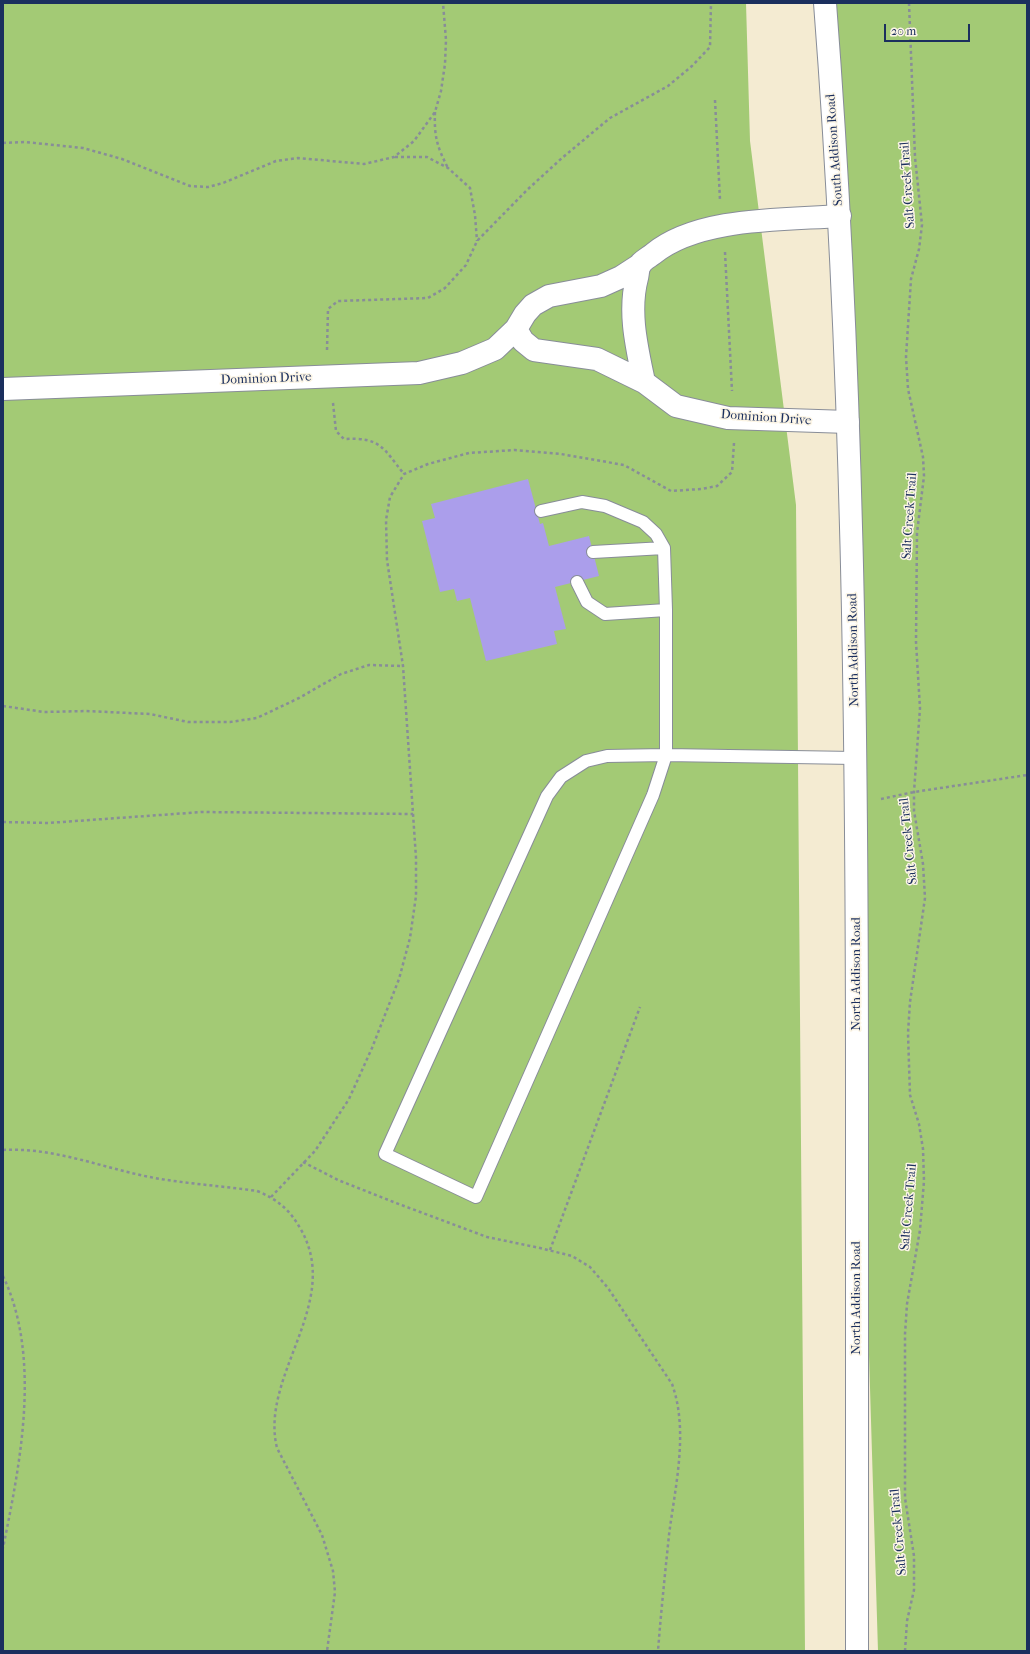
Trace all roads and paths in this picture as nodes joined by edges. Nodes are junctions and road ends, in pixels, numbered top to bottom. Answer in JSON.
{"nodes":[{"id":1,"x":443,"y":3,"type":"edge"},
{"id":2,"x":711,"y":3,"type":"edge"},
{"id":3,"x":824,"y":3,"type":"edge"},
{"id":4,"x":909,"y":3,"type":"edge"},
{"id":5,"x":715,"y":100,"type":"dead end"},
{"id":6,"x":435,"y":112,"type":"junction"},
{"id":7,"x":3,"y":143,"type":"edge"},
{"id":8,"x":394,"y":157,"type":"junction"},
{"id":9,"x":448,"y":168,"type":"junction"},
{"id":10,"x":720,"y":204,"type":"dead end"},
{"id":11,"x":840,"y":216,"type":"junction"},
{"id":12,"x":477,"y":241,"type":"junction"},
{"id":13,"x":725,"y":252,"type":"dead end"},
{"id":14,"x":641,"y":264,"type":"junction"},
{"id":15,"x":843,"y":298,"type":"joint"},
{"id":16,"x":516,"y":329,"type":"junction"},
{"id":17,"x":327,"y":351,"type":"dead end"},
{"id":18,"x":644,"y":382,"type":"junction"},
{"id":19,"x":3,"y":389,"type":"edge"},
{"id":20,"x":732,"y":391,"type":"dead end"},
{"id":21,"x":333,"y":402,"type":"dead end"},
{"id":22,"x":848,"y":422,"type":"junction"},
{"id":23,"x":734,"y":440,"type":"dead end"},
{"id":24,"x":404,"y":474,"type":"junction"},
{"id":25,"x":541,"y":511,"type":"dead end"},
{"id":26,"x":664,"y":548,"type":"junction"},
{"id":27,"x":593,"y":552,"type":"dead end"},
{"id":28,"x":577,"y":582,"type":"dead end"},
{"id":29,"x":666,"y":610,"type":"junction"},
{"id":30,"x":403,"y":666,"type":"junction"},
{"id":31,"x":3,"y":706,"type":"edge"},
{"id":32,"x":666,"y":755,"type":"junction"},
{"id":33,"x":856,"y":758,"type":"junction"},
{"id":34,"x":1027,"y":775,"type":"edge"},
{"id":35,"x":914,"y":792,"type":"junction"},
{"id":36,"x":856,"y":803,"type":"junction"},
{"id":37,"x":413,"y":814,"type":"junction"},
{"id":38,"x":3,"y":822,"type":"edge"},
{"id":39,"x":640,"y":1007,"type":"dead end"},
{"id":40,"x":3,"y":1150,"type":"edge"},
{"id":41,"x":303,"y":1162,"type":"junction"},
{"id":42,"x":271,"y":1197,"type":"junction"},
{"id":43,"x":550,"y":1250,"type":"junction"},
{"id":44,"x":3,"y":1276,"type":"edge"},
{"id":45,"x":3,"y":1548,"type":"edge"},
{"id":46,"x":327,"y":1651,"type":"edge"},
{"id":47,"x":658,"y":1651,"type":"edge"},
{"id":48,"x":857,"y":1651,"type":"edge"},
{"id":49,"x":905,"y":1651,"type":"edge"}],
"edges":[{"from":1,"to":6,"type":"path"},
{"from":2,"to":12,"type":"path"},
{"from":3,"to":11,"type":"street","name":"South Addison Road"},
{"from":4,"to":35,"type":"path","name":"Salt Creek Trail"},
{"from":5,"to":10,"type":"path"},
{"from":6,"to":8,"type":"path"},
{"from":6,"to":9,"type":"path"},
{"from":7,"to":8,"type":"path"},
{"from":8,"to":9,"type":"path"},
{"from":9,"to":12,"type":"path"},
{"from":11,"to":14,"type":"street","name":"Dominion Drive"},
{"from":11,"to":15,"type":"street","name":"South Addison Road"},
{"from":12,"to":17,"type":"path"},
{"from":13,"to":20,"type":"path"},
{"from":14,"to":16,"type":"street","name":"Dominion Drive"},
{"from":14,"to":18,"type":"street"},
{"from":15,"to":22,"type":"street","name":"North Addison Road"},
{"from":16,"to":18,"type":"street","name":"Dominion Drive"},
{"from":16,"to":19,"type":"street","name":"Dominion Drive"},
{"from":18,"to":22,"type":"street","name":"Dominion Drive"},
{"from":21,"to":24,"type":"path"},
{"from":22,"to":33,"type":"street","name":"North Addison Road"},
{"from":23,"to":24,"type":"path"},
{"from":24,"to":30,"type":"path"},
{"from":25,"to":26,"type":"lane"},
{"from":26,"to":27,"type":"lane"},
{"from":26,"to":29,"type":"lane"},
{"from":28,"to":29,"type":"lane"},
{"from":29,"to":32,"type":"lane"},
{"from":30,"to":31,"type":"path"},
{"from":30,"to":37,"type":"path"},
{"from":32,"to":32,"type":"lane"},
{"from":32,"to":33,"type":"lane"},
{"from":33,"to":36,"type":"street","name":"North Addison Road"},
{"from":34,"to":35,"type":"path"},
{"from":35,"to":36,"type":"path"},
{"from":35,"to":49,"type":"path","name":"Salt Creek Trail"},
{"from":36,"to":48,"type":"street","name":"North Addison Road"},
{"from":37,"to":38,"type":"path"},
{"from":37,"to":41,"type":"path"},
{"from":39,"to":43,"type":"path"},
{"from":40,"to":42,"type":"path"},
{"from":41,"to":42,"type":"path"},
{"from":41,"to":43,"type":"path"},
{"from":42,"to":46,"type":"path"},
{"from":43,"to":47,"type":"path"},
{"from":44,"to":45,"type":"path"}]}
